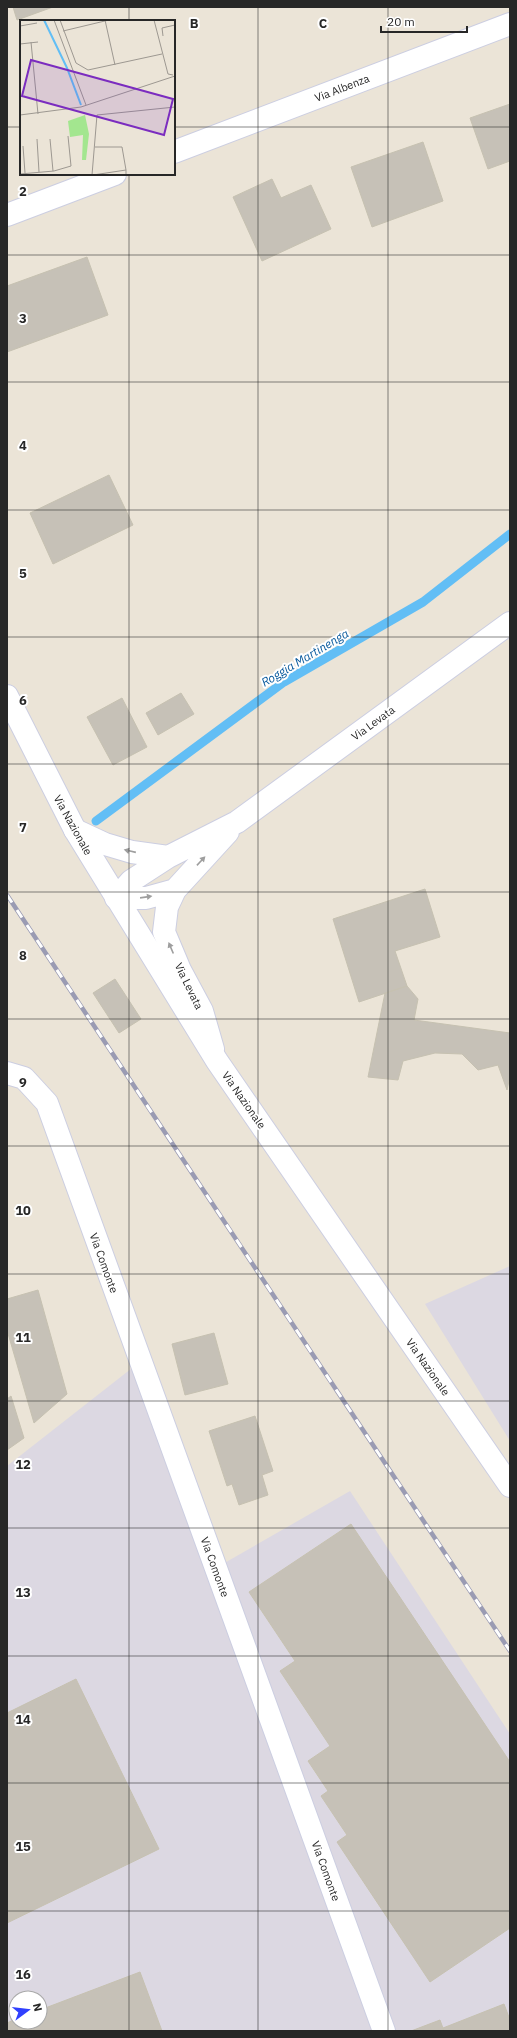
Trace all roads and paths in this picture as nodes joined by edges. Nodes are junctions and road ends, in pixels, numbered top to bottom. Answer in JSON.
{"nodes":[{"id":1,"x":510,"y":24,"type":"edge"},
{"id":2,"x":175,"y":152,"type":"edge"},
{"id":3,"x":112,"y":175,"type":"edge"},
{"id":4,"x":7,"y":215,"type":"edge"},
{"id":5,"x":510,"y":623,"type":"edge"},
{"id":6,"x":7,"y":696,"type":"edge"},
{"id":7,"x":237,"y":822,"type":"junction"},
{"id":8,"x":75,"y":830,"type":"junction"},
{"id":9,"x":168,"y":857,"type":"junction"},
{"id":10,"x":175,"y":890,"type":"junction"},
{"id":11,"x":116,"y":898,"type":"junction"},
{"id":12,"x":217,"y":1061,"type":"junction"},
{"id":13,"x":7,"y":1072,"type":"edge"},
{"id":14,"x":510,"y":1486,"type":"edge"},
{"id":15,"x":384,"y":2031,"type":"edge"}],
"edges":[{"from":1,"to":2,"type":"street","name":"Via Albenza"},
{"from":3,"to":4,"type":"street"},
{"from":5,"to":7,"type":"street","name":"Via Levata"},
{"from":6,"to":8,"type":"street","name":"Via Nazionale"},
{"from":7,"to":9,"type":"street","name":"Via Levata"},
{"from":10,"to":7,"type":"street","name":"Via Levata","one_way":true},
{"from":9,"to":8,"type":"street","one_way":true},
{"from":8,"to":11,"type":"street","name":"Via Nazionale"},
{"from":9,"to":11,"type":"street","name":"Via Levata"},
{"from":11,"to":10,"type":"street","one_way":true},
{"from":12,"to":10,"type":"street","name":"Via Levata","one_way":true},
{"from":11,"to":12,"type":"street","name":"Via Nazionale"},
{"from":12,"to":14,"type":"street","name":"Via Nazionale"},
{"from":13,"to":15,"type":"street","name":"Via Comonte"}]}
